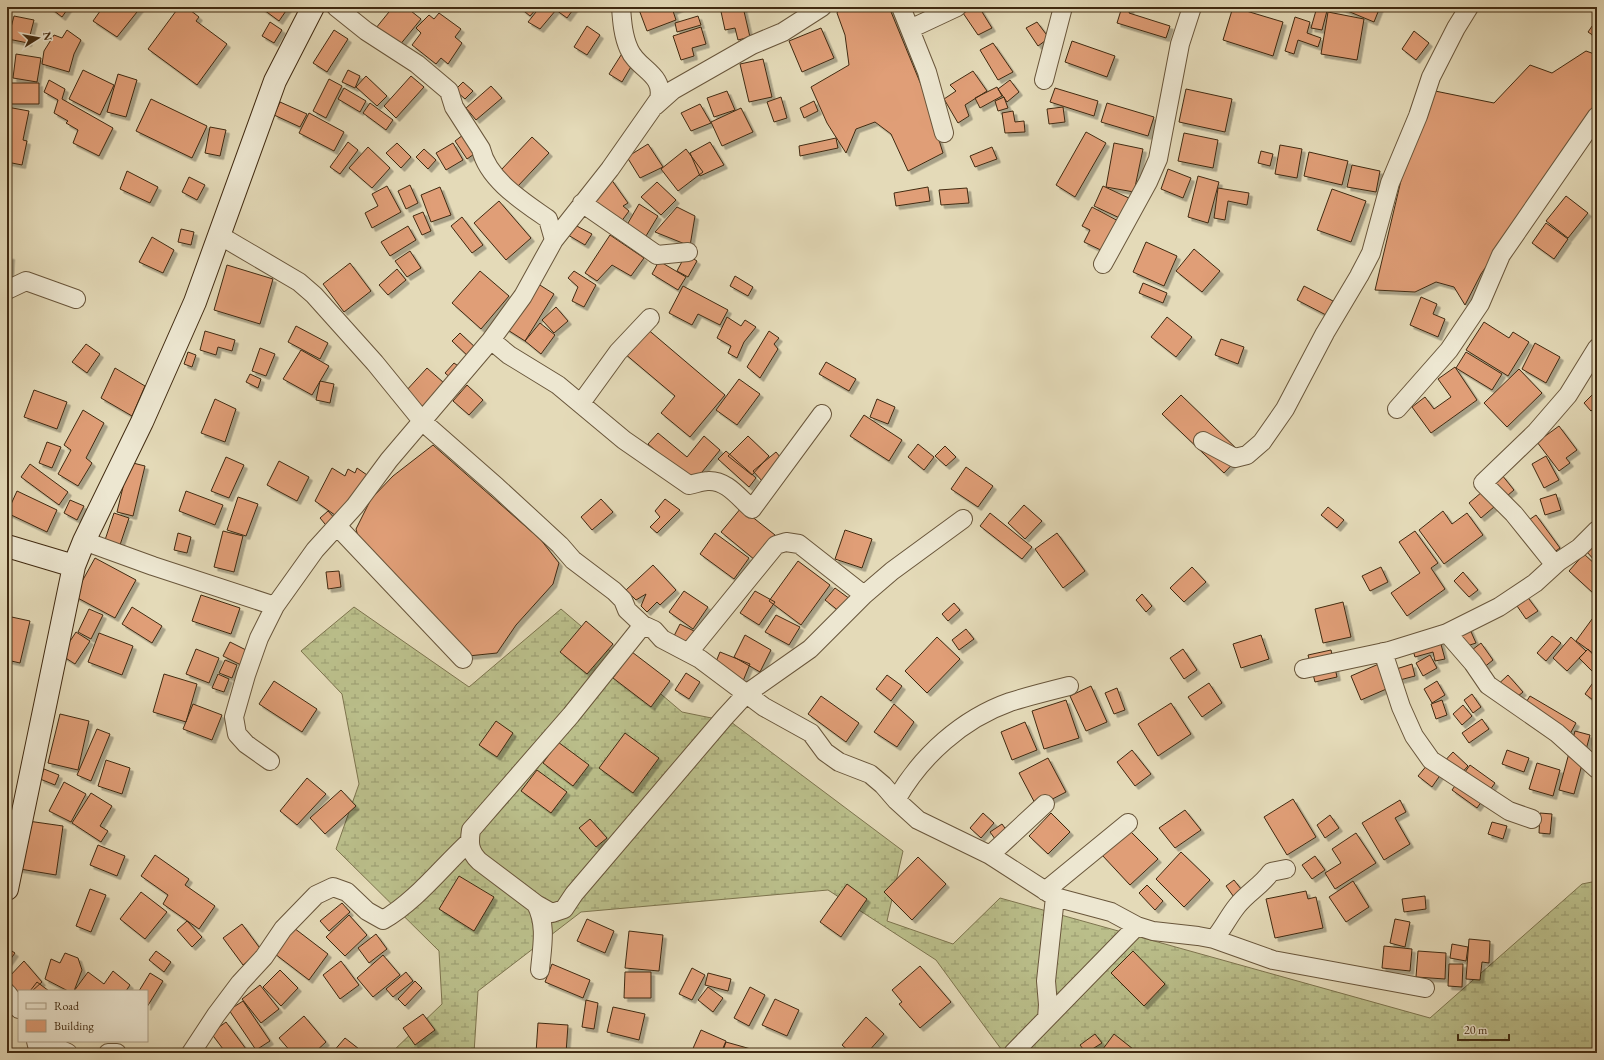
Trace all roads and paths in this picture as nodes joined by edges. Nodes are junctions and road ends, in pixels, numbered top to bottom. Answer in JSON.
{"nodes":[{"id":1,"x":313,"y":7,"type":"edge"},
{"id":2,"x":336,"y":7,"type":"edge"},
{"id":3,"x":621,"y":7,"type":"edge"},
{"id":4,"x":822,"y":7,"type":"edge"},
{"id":5,"x":902,"y":7,"type":"edge"},
{"id":6,"x":958,"y":7,"type":"edge"},
{"id":7,"x":1062,"y":7,"type":"edge"},
{"id":8,"x":1192,"y":7,"type":"edge"},
{"id":9,"x":1469,"y":7,"type":"edge"},
{"id":10,"x":910,"y":29,"type":"junction"},
{"id":11,"x":1044,"y":80,"type":"dead end"},
{"id":12,"x":653,"y":108,"type":"junction"},
{"id":13,"x":1597,"y":116,"type":"edge"},
{"id":14,"x":944,"y":133,"type":"dead end"},
{"id":15,"x":582,"y":203,"type":"junction"},
{"id":16,"x":219,"y":235,"type":"junction"},
{"id":17,"x":554,"y":240,"type":"junction"},
{"id":18,"x":688,"y":252,"type":"dead end"},
{"id":19,"x":1103,"y":264,"type":"dead end"},
{"id":20,"x":7,"y":290,"type":"edge"},
{"id":21,"x":76,"y":299,"type":"dead end"},
{"id":22,"x":650,"y":318,"type":"dead end"},
{"id":23,"x":491,"y":340,"type":"junction"},
{"id":24,"x":1597,"y":348,"type":"edge"},
{"id":25,"x":581,"y":403,"type":"junction"},
{"id":26,"x":1397,"y":409,"type":"dead end"},
{"id":27,"x":822,"y":414,"type":"dead end"},
{"id":28,"x":423,"y":422,"type":"junction"},
{"id":29,"x":1203,"y":441,"type":"dead end"},
{"id":30,"x":963,"y":519,"type":"dead end"},
{"id":31,"x":337,"y":526,"type":"junction"},
{"id":32,"x":1597,"y":530,"type":"edge"},
{"id":33,"x":84,"y":541,"type":"junction"},
{"id":34,"x":7,"y":546,"type":"edge"},
{"id":35,"x":1554,"y":565,"type":"junction"},
{"id":36,"x":74,"y":566,"type":"junction"},
{"id":37,"x":864,"y":595,"type":"junction"},
{"id":38,"x":274,"y":606,"type":"junction"},
{"id":39,"x":643,"y":625,"type":"junction"},
{"id":40,"x":1447,"y":633,"type":"junction"},
{"id":41,"x":689,"y":652,"type":"junction"},
{"id":42,"x":1383,"y":652,"type":"junction"},
{"id":43,"x":463,"y":659,"type":"dead end"},
{"id":44,"x":1304,"y":668,"type":"dead end"},
{"id":45,"x":1069,"y":686,"type":"dead end"},
{"id":46,"x":746,"y":694,"type":"junction"},
{"id":47,"x":270,"y":761,"type":"dead end"},
{"id":48,"x":1597,"y":769,"type":"edge"},
{"id":49,"x":896,"y":800,"type":"junction"},
{"id":50,"x":1045,"y":804,"type":"dead end"},
{"id":51,"x":1532,"y":820,"type":"dead end"},
{"id":52,"x":1128,"y":823,"type":"dead end"},
{"id":53,"x":469,"y":842,"type":"junction"},
{"id":54,"x":990,"y":855,"type":"junction"},
{"id":55,"x":1286,"y":869,"type":"dead end"},
{"id":56,"x":7,"y":889,"type":"edge"},
{"id":57,"x":1050,"y":894,"type":"junction"},
{"id":58,"x":536,"y":904,"type":"junction"},
{"id":59,"x":1137,"y":926,"type":"junction"},
{"id":60,"x":1214,"y":940,"type":"junction"},
{"id":61,"x":540,"y":970,"type":"dead end"},
{"id":62,"x":1425,"y":988,"type":"dead end"},
{"id":63,"x":7,"y":993,"type":"edge"},
{"id":64,"x":18,"y":1008,"type":"edge"},
{"id":65,"x":1047,"y":1018,"type":"junction"},
{"id":66,"x":36,"y":1042,"type":"edge"},
{"id":67,"x":50,"y":1042,"type":"edge"},
{"id":68,"x":39,"y":1053,"type":"edge"},
{"id":69,"x":68,"y":1053,"type":"edge"},
{"id":70,"x":108,"y":1053,"type":"edge"},
{"id":71,"x":117,"y":1053,"type":"edge"},
{"id":72,"x":191,"y":1053,"type":"edge"},
{"id":73,"x":1013,"y":1053,"type":"edge"}],
"edges":[{"from":1,"to":16,"type":"street"},
{"from":2,"to":17,"type":"street"},
{"from":3,"to":12,"type":"street"},
{"from":4,"to":12,"type":"street"},
{"from":5,"to":10,"type":"street"},
{"from":6,"to":10,"type":"street"},
{"from":7,"to":11,"type":"street"},
{"from":8,"to":19,"type":"street"},
{"from":9,"to":29,"type":"street"},
{"from":10,"to":14,"type":"street"},
{"from":12,"to":15,"type":"street"},
{"from":13,"to":26,"type":"street"},
{"from":15,"to":17,"type":"street"},
{"from":15,"to":18,"type":"street"},
{"from":16,"to":28,"type":"street"},
{"from":16,"to":33,"type":"street"},
{"from":17,"to":23,"type":"street"},
{"from":20,"to":21,"type":"street"},
{"from":22,"to":25,"type":"street"},
{"from":23,"to":25,"type":"street"},
{"from":23,"to":28,"type":"street"},
{"from":24,"to":35,"type":"street"},
{"from":25,"to":27,"type":"street"},
{"from":28,"to":31,"type":"street"},
{"from":28,"to":39,"type":"street"},
{"from":30,"to":37,"type":"street"},
{"from":31,"to":38,"type":"street"},
{"from":31,"to":43,"type":"street"},
{"from":32,"to":35,"type":"street"},
{"from":33,"to":36,"type":"street"},
{"from":33,"to":38,"type":"street"},
{"from":34,"to":36,"type":"street"},
{"from":35,"to":40,"type":"street"},
{"from":36,"to":56,"type":"street"},
{"from":37,"to":41,"type":"street"},
{"from":37,"to":46,"type":"street"},
{"from":38,"to":47,"type":"street"},
{"from":39,"to":41,"type":"street"},
{"from":39,"to":53,"type":"street"},
{"from":40,"to":42,"type":"street"},
{"from":40,"to":48,"type":"street"},
{"from":41,"to":46,"type":"street"},
{"from":42,"to":44,"type":"street"},
{"from":42,"to":51,"type":"street"},
{"from":45,"to":49,"type":"street"},
{"from":46,"to":49,"type":"street"},
{"from":46,"to":58,"type":"street"},
{"from":49,"to":54,"type":"street"},
{"from":50,"to":54,"type":"street"},
{"from":52,"to":57,"type":"street"},
{"from":53,"to":58,"type":"street"},
{"from":53,"to":72,"type":"street"},
{"from":54,"to":57,"type":"street"},
{"from":55,"to":60,"type":"street"},
{"from":57,"to":59,"type":"street"},
{"from":57,"to":65,"type":"street"},
{"from":58,"to":61,"type":"street"},
{"from":59,"to":60,"type":"street"},
{"from":59,"to":65,"type":"street"},
{"from":60,"to":62,"type":"street"},
{"from":63,"to":64,"type":"street"},
{"from":65,"to":73,"type":"street"},
{"from":66,"to":68,"type":"street"},
{"from":67,"to":69,"type":"street"},
{"from":70,"to":71,"type":"street"}]}
